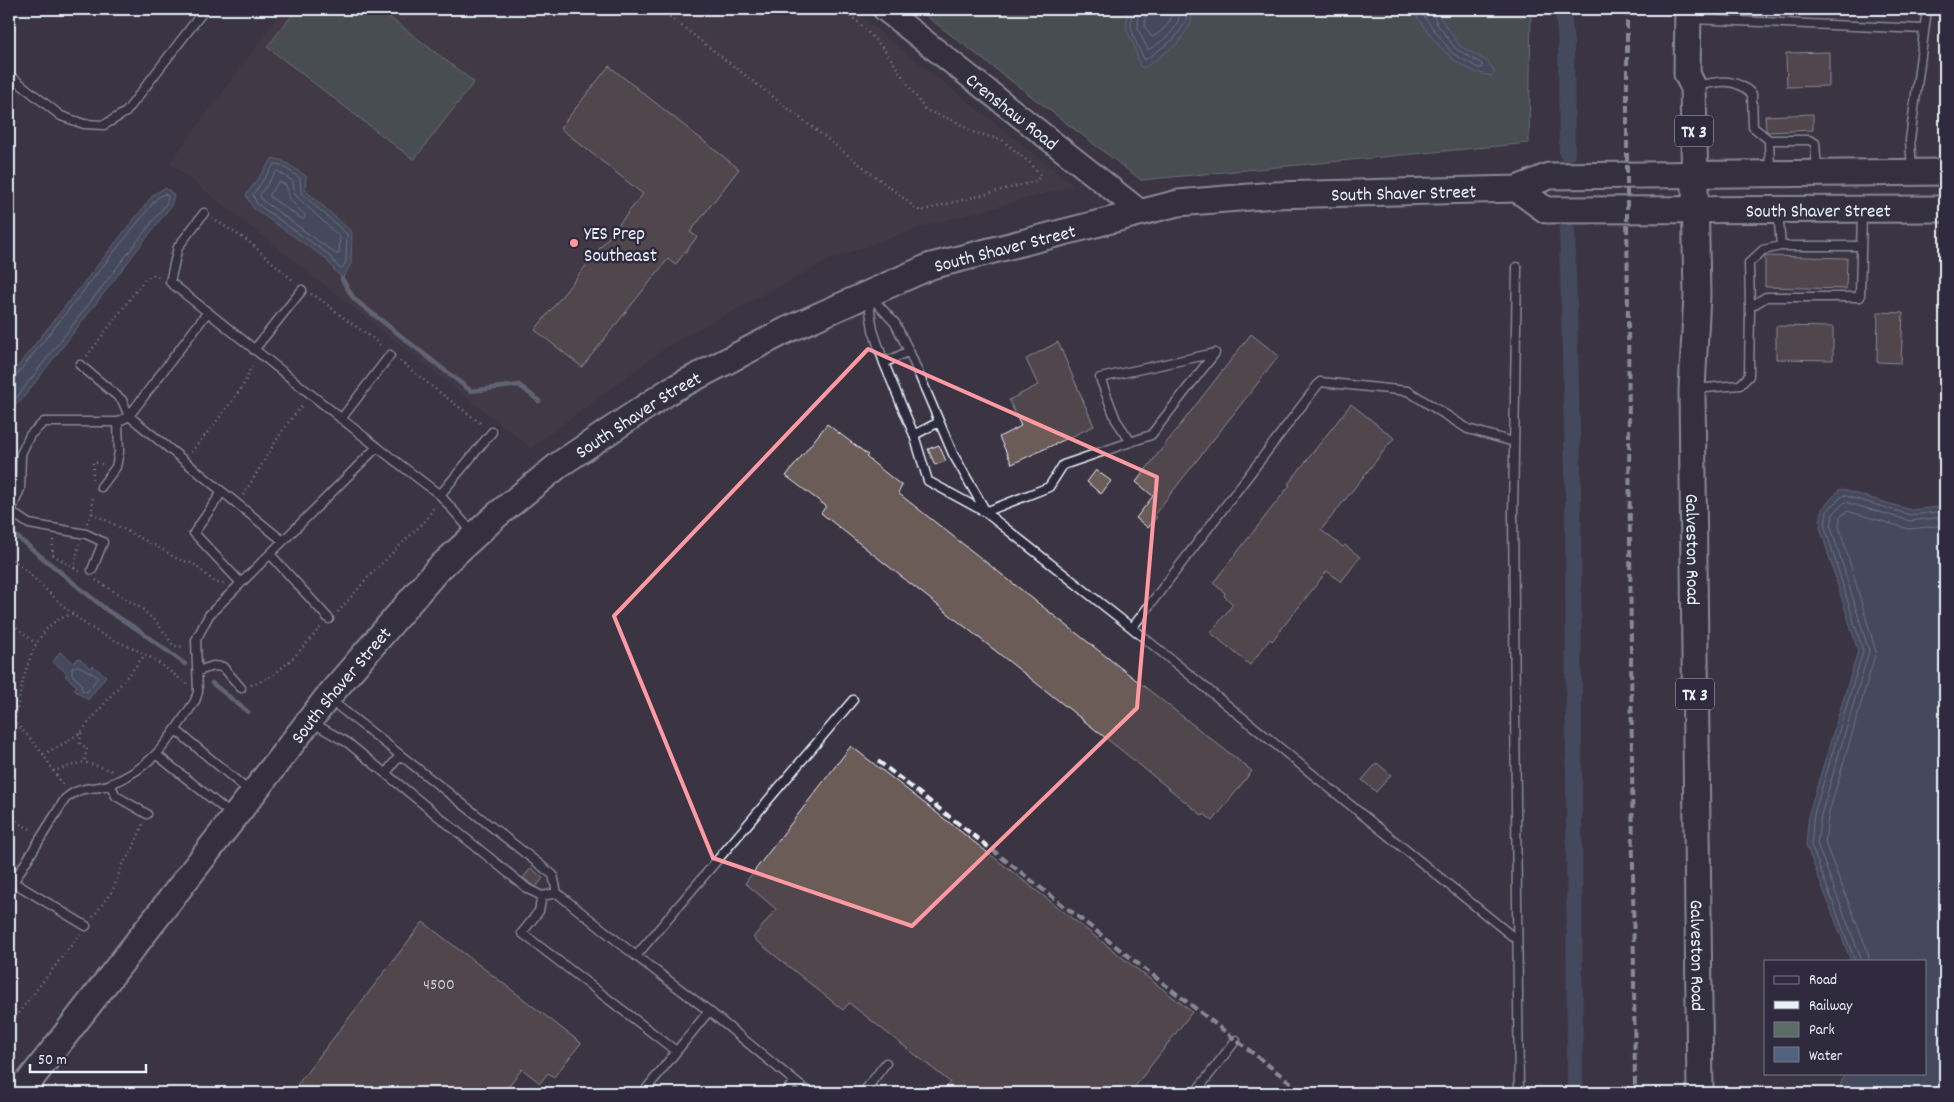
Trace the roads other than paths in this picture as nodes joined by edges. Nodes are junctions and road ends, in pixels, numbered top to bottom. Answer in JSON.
{"nodes":[{"id":1,"x":205,"y":9,"type":"edge"},
{"id":2,"x":884,"y":9,"type":"edge"},
{"id":3,"x":1927,"y":9,"type":"edge"},
{"id":4,"x":1688,"y":14,"type":"edge"},
{"id":5,"x":1924,"y":29,"type":"junction"},
{"id":6,"x":9,"y":75,"type":"edge"},
{"id":7,"x":1693,"y":86,"type":"junction"},
{"id":8,"x":1768,"y":140,"type":"junction"},
{"id":9,"x":1912,"y":172,"type":"junction"},
{"id":10,"x":1945,"y":172,"type":"edge"},
{"id":11,"x":1817,"y":173,"type":"junction"},
{"id":12,"x":1770,"y":174,"type":"junction"},
{"id":13,"x":1694,"y":176,"type":"junction"},
{"id":14,"x":1517,"y":189,"type":"junction"},
{"id":15,"x":1945,"y":209,"type":"edge"},
{"id":16,"x":1695,"y":210,"type":"junction"},
{"id":17,"x":1778,"y":210,"type":"junction"},
{"id":18,"x":1862,"y":210,"type":"junction"},
{"id":19,"x":1141,"y":212,"type":"junction"},
{"id":20,"x":204,"y":213,"type":"road end"},
{"id":21,"x":1781,"y":246,"type":"junction"},
{"id":22,"x":1861,"y":246,"type":"junction"},
{"id":23,"x":1517,"y":267,"type":"dead end"},
{"id":24,"x":302,"y":290,"type":"road end"},
{"id":25,"x":868,"y":294,"type":"junction"},
{"id":26,"x":1750,"y":307,"type":"junction"},
{"id":27,"x":207,"y":313,"type":"junction"},
{"id":28,"x":254,"y":350,"type":"junction"},
{"id":29,"x":909,"y":351,"type":"junction"},
{"id":30,"x":390,"y":355,"type":"road end"},
{"id":31,"x":884,"y":363,"type":"junction"},
{"id":32,"x":80,"y":365,"type":"road end"},
{"id":33,"x":1692,"y":389,"type":"junction"},
{"id":34,"x":128,"y":416,"type":"junction"},
{"id":35,"x":341,"y":419,"type":"junction"},
{"id":36,"x":118,"y":422,"type":"junction"},
{"id":37,"x":939,"y":422,"type":"junction"},
{"id":38,"x":492,"y":432,"type":"road end"},
{"id":39,"x":914,"y":434,"type":"junction"},
{"id":40,"x":1131,"y":442,"type":"junction"},
{"id":41,"x":1514,"y":442,"type":"junction"},
{"id":42,"x":377,"y":447,"type":"junction"},
{"id":43,"x":101,"y":487,"type":"dead end"},
{"id":44,"x":222,"y":492,"type":"junction"},
{"id":45,"x":440,"y":495,"type":"junction"},
{"id":46,"x":985,"y":512,"type":"junction"},
{"id":47,"x":10,"y":514,"type":"edge"},
{"id":48,"x":475,"y":536,"type":"junction"},
{"id":49,"x":283,"y":541,"type":"junction"},
{"id":50,"x":270,"y":554,"type":"junction"},
{"id":51,"x":92,"y":570,"type":"dead end"},
{"id":52,"x":241,"y":583,"type":"junction"},
{"id":53,"x":329,"y":619,"type":"road end"},
{"id":54,"x":1132,"y":628,"type":"junction"},
{"id":55,"x":198,"y":671,"type":"junction"},
{"id":56,"x":241,"y":688,"type":"road end"},
{"id":57,"x":327,"y":698,"type":"junction"},
{"id":58,"x":853,"y":700,"type":"dead end"},
{"id":59,"x":310,"y":721,"type":"junction"},
{"id":60,"x":176,"y":730,"type":"junction"},
{"id":61,"x":157,"y":755,"type":"junction"},
{"id":62,"x":400,"y":755,"type":"junction"},
{"id":63,"x":386,"y":774,"type":"junction"},
{"id":64,"x":110,"y":784,"type":"junction"},
{"id":65,"x":252,"y":794,"type":"junction"},
{"id":66,"x":147,"y":814,"type":"road end"},
{"id":67,"x":234,"y":817,"type":"junction"},
{"id":68,"x":11,"y":886,"type":"edge"},
{"id":69,"x":557,"y":893,"type":"junction"},
{"id":70,"x":542,"y":896,"type":"junction"},
{"id":71,"x":86,"y":926,"type":"road end"},
{"id":72,"x":1517,"y":940,"type":"junction"},
{"id":73,"x":636,"y":956,"type":"junction"},
{"id":74,"x":709,"y":1011,"type":"junction"},
{"id":75,"x":1236,"y":1040,"type":"dead end"},
{"id":76,"x":676,"y":1051,"type":"junction"},
{"id":77,"x":886,"y":1063,"type":"dead end"},
{"id":78,"x":794,"y":1082,"type":"junction"},
{"id":79,"x":18,"y":1084,"type":"edge"},
{"id":80,"x":643,"y":1093,"type":"edge"},
{"id":81,"x":785,"y":1093,"type":"edge"},
{"id":82,"x":809,"y":1093,"type":"edge"},
{"id":83,"x":863,"y":1093,"type":"edge"},
{"id":84,"x":1195,"y":1093,"type":"edge"},
{"id":85,"x":1519,"y":1093,"type":"edge"},
{"id":86,"x":1700,"y":1093,"type":"edge"}],
"edges":[{"from":1,"to":6,"type":"lane"},
{"from":2,"to":19,"type":"main road","name":"Crenshaw Road"},
{"from":3,"to":5,"type":"lane"},
{"from":4,"to":5,"type":"lane"},
{"from":4,"to":7,"type":"main road","name":"Galveston Road","number":"TX 3"},
{"from":5,"to":9,"type":"lane"},
{"from":7,"to":8,"type":"lane"},
{"from":7,"to":13,"type":"main road","name":"Galveston Road","number":"TX 3"},
{"from":8,"to":11,"type":"lane"},
{"from":8,"to":12,"type":"lane"},
{"from":9,"to":10,"type":"main road","name":"South Shaver Street"},
{"from":9,"to":11,"type":"main road","name":"South Shaver Street"},
{"from":11,"to":12,"type":"main road","name":"South Shaver Street"},
{"from":12,"to":13,"type":"main road","name":"South Shaver Street"},
{"from":13,"to":14,"type":"main road","name":"South Shaver Street"},
{"from":13,"to":16,"type":"main road","name":"Galveston Road","number":"TX 3"},
{"from":14,"to":16,"type":"main road","name":"South Shaver Street"},
{"from":14,"to":19,"type":"main road","name":"South Shaver Street"},
{"from":15,"to":18,"type":"main road","name":"South Shaver Street"},
{"from":16,"to":17,"type":"main road","name":"South Shaver Street"},
{"from":16,"to":33,"type":"main road","name":"Galveston Road","number":"TX 3"},
{"from":17,"to":18,"type":"main road","name":"South Shaver Street"},
{"from":17,"to":21,"type":"lane"},
{"from":18,"to":22,"type":"lane"},
{"from":19,"to":25,"type":"main road","name":"South Shaver Street"},
{"from":20,"to":27,"type":"lane"},
{"from":21,"to":22,"type":"lane"},
{"from":21,"to":26,"type":"lane"},
{"from":22,"to":26,"type":"lane"},
{"from":23,"to":41,"type":"lane"},
{"from":24,"to":28,"type":"lane"},
{"from":25,"to":29,"type":"lane"},
{"from":25,"to":31,"type":"lane"},
{"from":25,"to":48,"type":"main road","name":"South Shaver Street"},
{"from":26,"to":33,"type":"lane"},
{"from":27,"to":28,"type":"lane"},
{"from":27,"to":34,"type":"lane"},
{"from":28,"to":35,"type":"lane"},
{"from":29,"to":31,"type":"lane"},
{"from":29,"to":37,"type":"lane"},
{"from":30,"to":35,"type":"lane"},
{"from":31,"to":39,"type":"lane"},
{"from":32,"to":34,"type":"lane"},
{"from":33,"to":86,"type":"main road","name":"Galveston Road","number":"TX 3"},
{"from":34,"to":36,"type":"lane"},
{"from":34,"to":44,"type":"lane"},
{"from":35,"to":42,"type":"lane"},
{"from":36,"to":43,"type":"lane"},
{"from":36,"to":47,"type":"lane"},
{"from":37,"to":39,"type":"lane"},
{"from":37,"to":46,"type":"lane"},
{"from":38,"to":45,"type":"lane"},
{"from":39,"to":46,"type":"lane"},
{"from":40,"to":40,"type":"lane"},
{"from":40,"to":46,"type":"lane"},
{"from":41,"to":54,"type":"lane"},
{"from":41,"to":72,"type":"lane"},
{"from":42,"to":45,"type":"lane"},
{"from":42,"to":49,"type":"lane"},
{"from":44,"to":49,"type":"lane"},
{"from":44,"to":52,"type":"lane"},
{"from":45,"to":48,"type":"lane"},
{"from":46,"to":54,"type":"lane"},
{"from":47,"to":51,"type":"lane"},
{"from":48,"to":57,"type":"main road","name":"South Shaver Street"},
{"from":49,"to":50,"type":"lane"},
{"from":50,"to":52,"type":"lane"},
{"from":50,"to":53,"type":"lane"},
{"from":52,"to":55,"type":"lane"},
{"from":54,"to":72,"type":"lane"},
{"from":55,"to":56,"type":"lane"},
{"from":55,"to":60,"type":"lane"},
{"from":57,"to":59,"type":"main road","name":"South Shaver Street"},
{"from":57,"to":62,"type":"lane"},
{"from":58,"to":73,"type":"lane"},
{"from":59,"to":63,"type":"lane"},
{"from":59,"to":65,"type":"main road","name":"South Shaver Street"},
{"from":60,"to":61,"type":"lane"},
{"from":60,"to":65,"type":"lane"},
{"from":61,"to":64,"type":"lane"},
{"from":61,"to":67,"type":"lane"},
{"from":62,"to":63,"type":"lane"},
{"from":62,"to":69,"type":"lane"},
{"from":63,"to":70,"type":"lane"},
{"from":64,"to":66,"type":"lane"},
{"from":64,"to":68,"type":"lane"},
{"from":65,"to":67,"type":"main road","name":"South Shaver Street"},
{"from":67,"to":79,"type":"main road","name":"South Shaver Street"},
{"from":68,"to":71,"type":"lane"},
{"from":69,"to":70,"type":"lane"},
{"from":69,"to":73,"type":"lane"},
{"from":70,"to":76,"type":"lane"},
{"from":72,"to":85,"type":"lane"},
{"from":73,"to":74,"type":"lane"},
{"from":74,"to":76,"type":"lane"},
{"from":74,"to":78,"type":"lane"},
{"from":75,"to":84,"type":"lane"},
{"from":76,"to":80,"type":"lane"},
{"from":77,"to":83,"type":"lane"},
{"from":78,"to":81,"type":"lane"},
{"from":78,"to":82,"type":"lane"}]}
